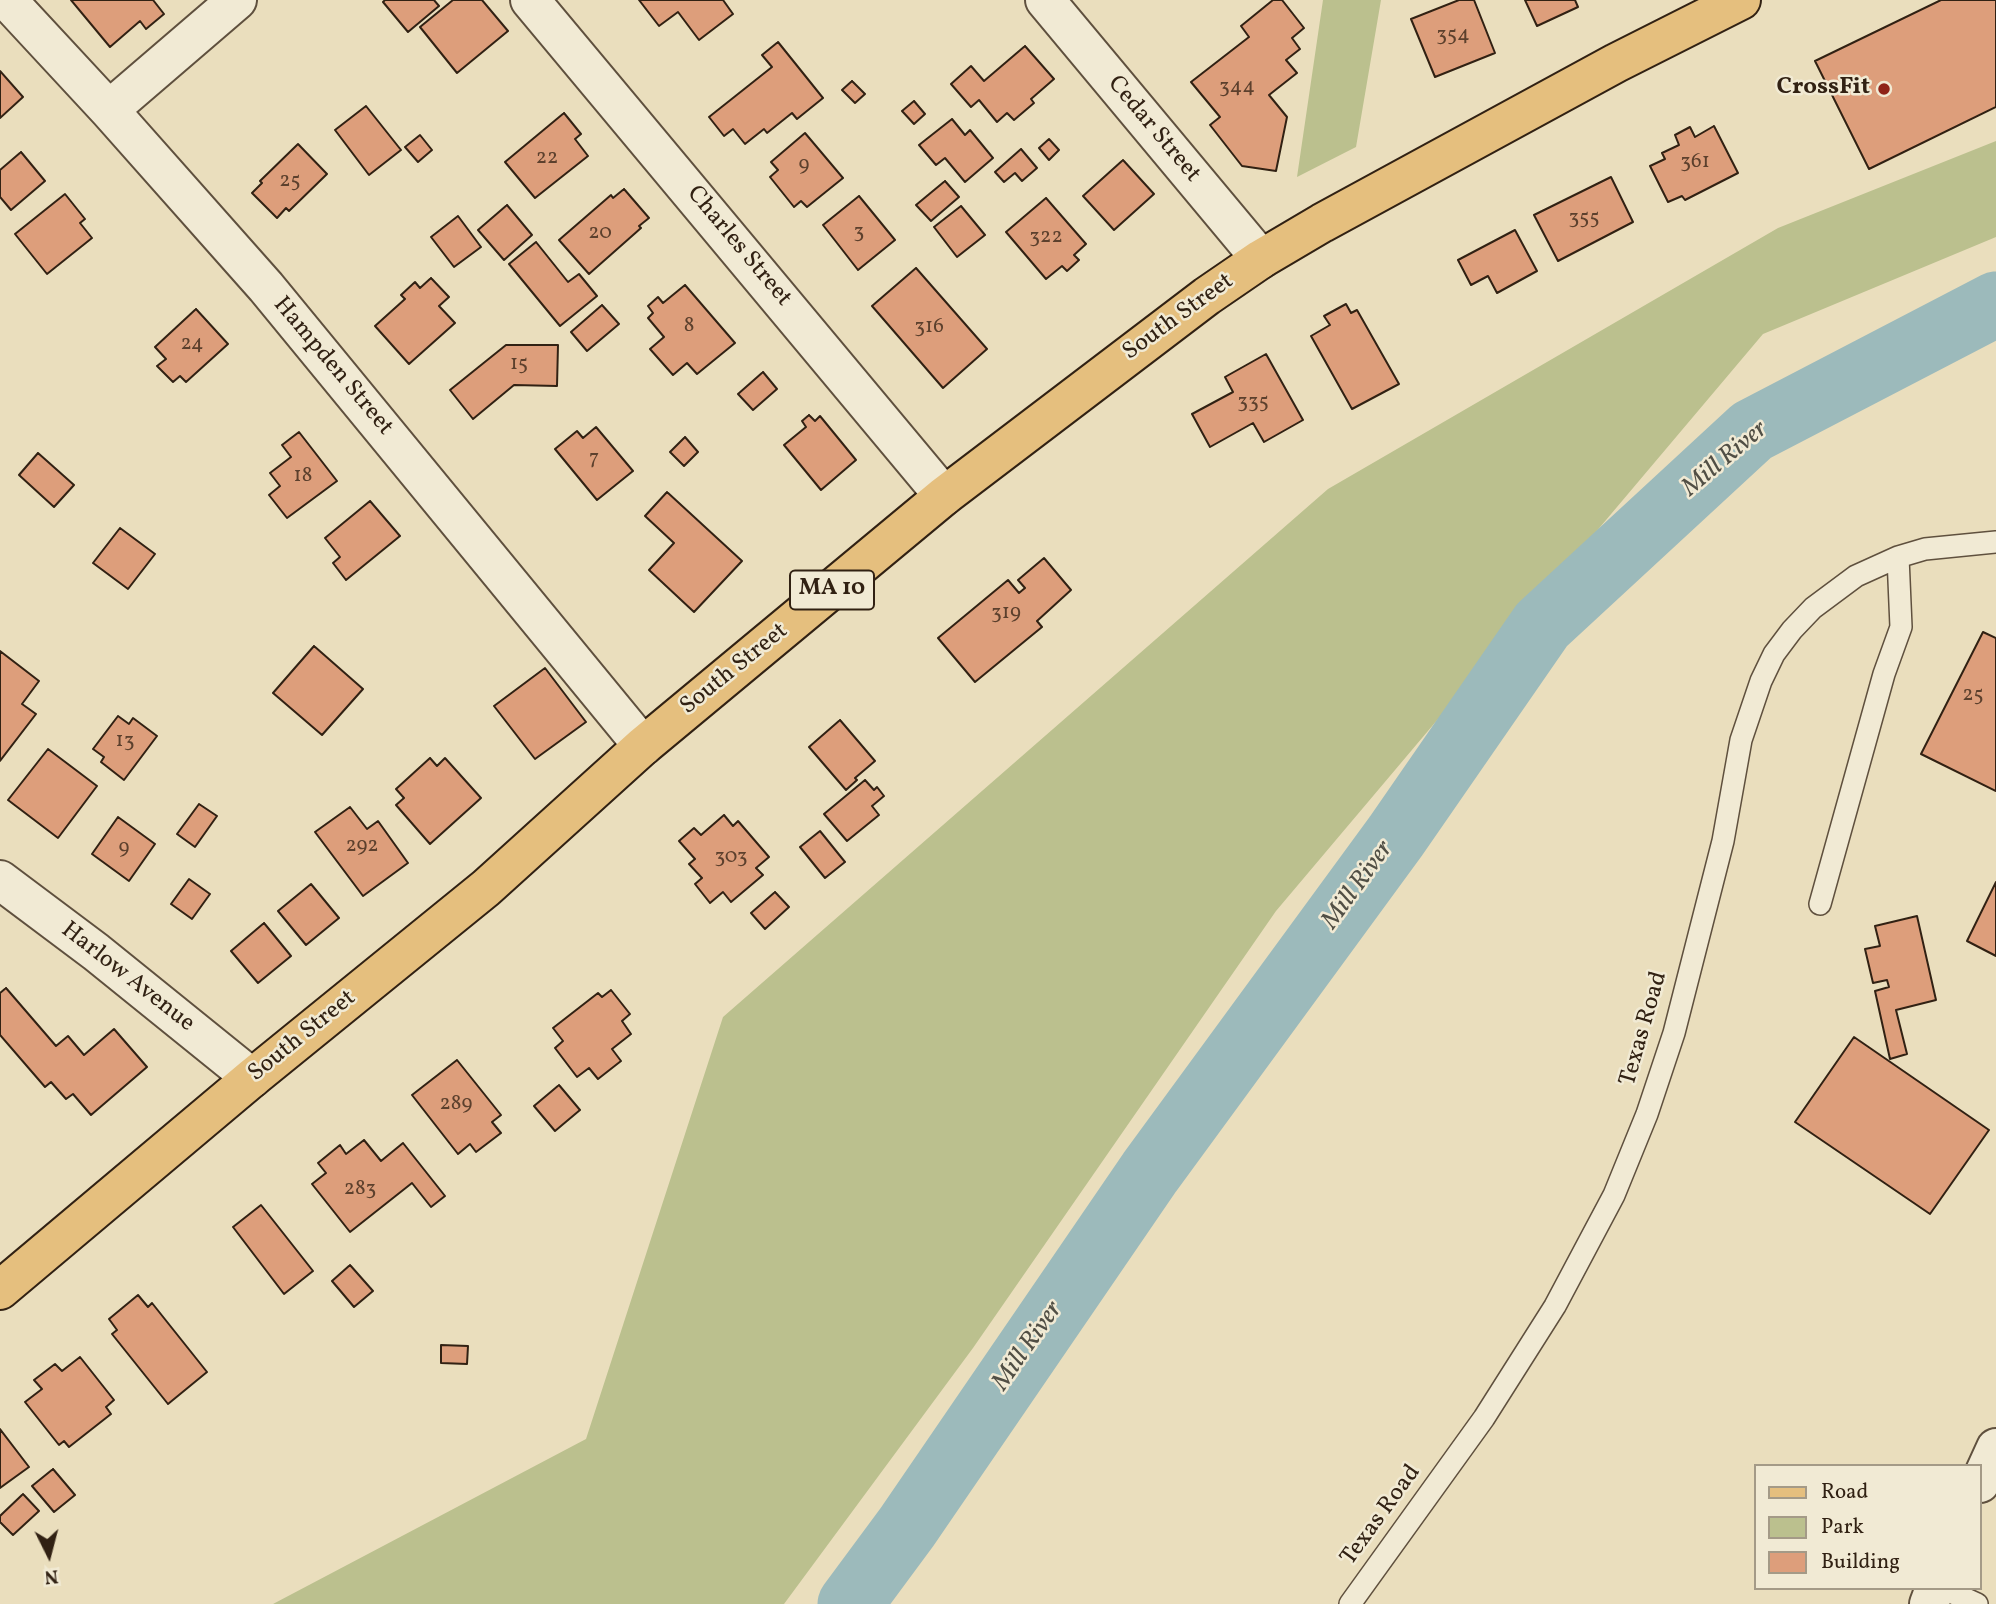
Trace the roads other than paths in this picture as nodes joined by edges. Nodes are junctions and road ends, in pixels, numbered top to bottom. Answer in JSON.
{"nodes":[{"id":1,"x":7,"y":0,"type":"edge"},
{"id":2,"x":237,"y":0,"type":"edge"},
{"id":3,"x":530,"y":0,"type":"edge"},
{"id":4,"x":1045,"y":0,"type":"edge"},
{"id":5,"x":1736,"y":1,"type":"edge"},
{"id":6,"x":108,"y":110,"type":"junction"},
{"id":7,"x":1261,"y":259,"type":"junction"},
{"id":8,"x":944,"y":496,"type":"junction"},
{"id":9,"x":1996,"y":541,"type":"edge"},
{"id":10,"x":1898,"y":557,"type":"junction"},
{"id":11,"x":643,"y":746,"type":"junction"},
{"id":12,"x":0,"y":880,"type":"edge"},
{"id":13,"x":1820,"y":904,"type":"dead end"},
{"id":14,"x":252,"y":1078,"type":"junction"},
{"id":15,"x":0,"y":1290,"type":"edge"},
{"id":16,"x":1996,"y":1448,"type":"edge"},
{"id":17,"x":1982,"y":1479,"type":"edge"},
{"id":18,"x":1946,"y":1590,"type":"edge"},
{"id":19,"x":1350,"y":1604,"type":"edge"},
{"id":20,"x":1977,"y":1604,"type":"edge"}],
"edges":[{"from":1,"to":6,"type":"street","name":"Hampden Street"},
{"from":2,"to":6,"type":"street"},
{"from":3,"to":8,"type":"street","name":"Charles Street"},
{"from":4,"to":7,"type":"street","name":"Cedar Street"},
{"from":5,"to":7,"type":"main road","name":"South Street","number":"MA 10"},
{"from":6,"to":11,"type":"street","name":"Hampden Street"},
{"from":7,"to":8,"type":"main road","name":"South Street","number":"MA 10"},
{"from":8,"to":11,"type":"main road","name":"South Street","number":"MA 10"},
{"from":9,"to":10,"type":"lane","name":"Texas Road"},
{"from":10,"to":13,"type":"lane"},
{"from":10,"to":19,"type":"lane","name":"Texas Road"},
{"from":11,"to":14,"type":"main road","name":"South Street","number":"MA 10"},
{"from":12,"to":14,"type":"street","name":"Harlow Avenue"},
{"from":14,"to":15,"type":"main road","name":"South Street","number":"MA 10"},
{"from":16,"to":17,"type":"street"},
{"from":18,"to":20,"type":"lane"}]}
